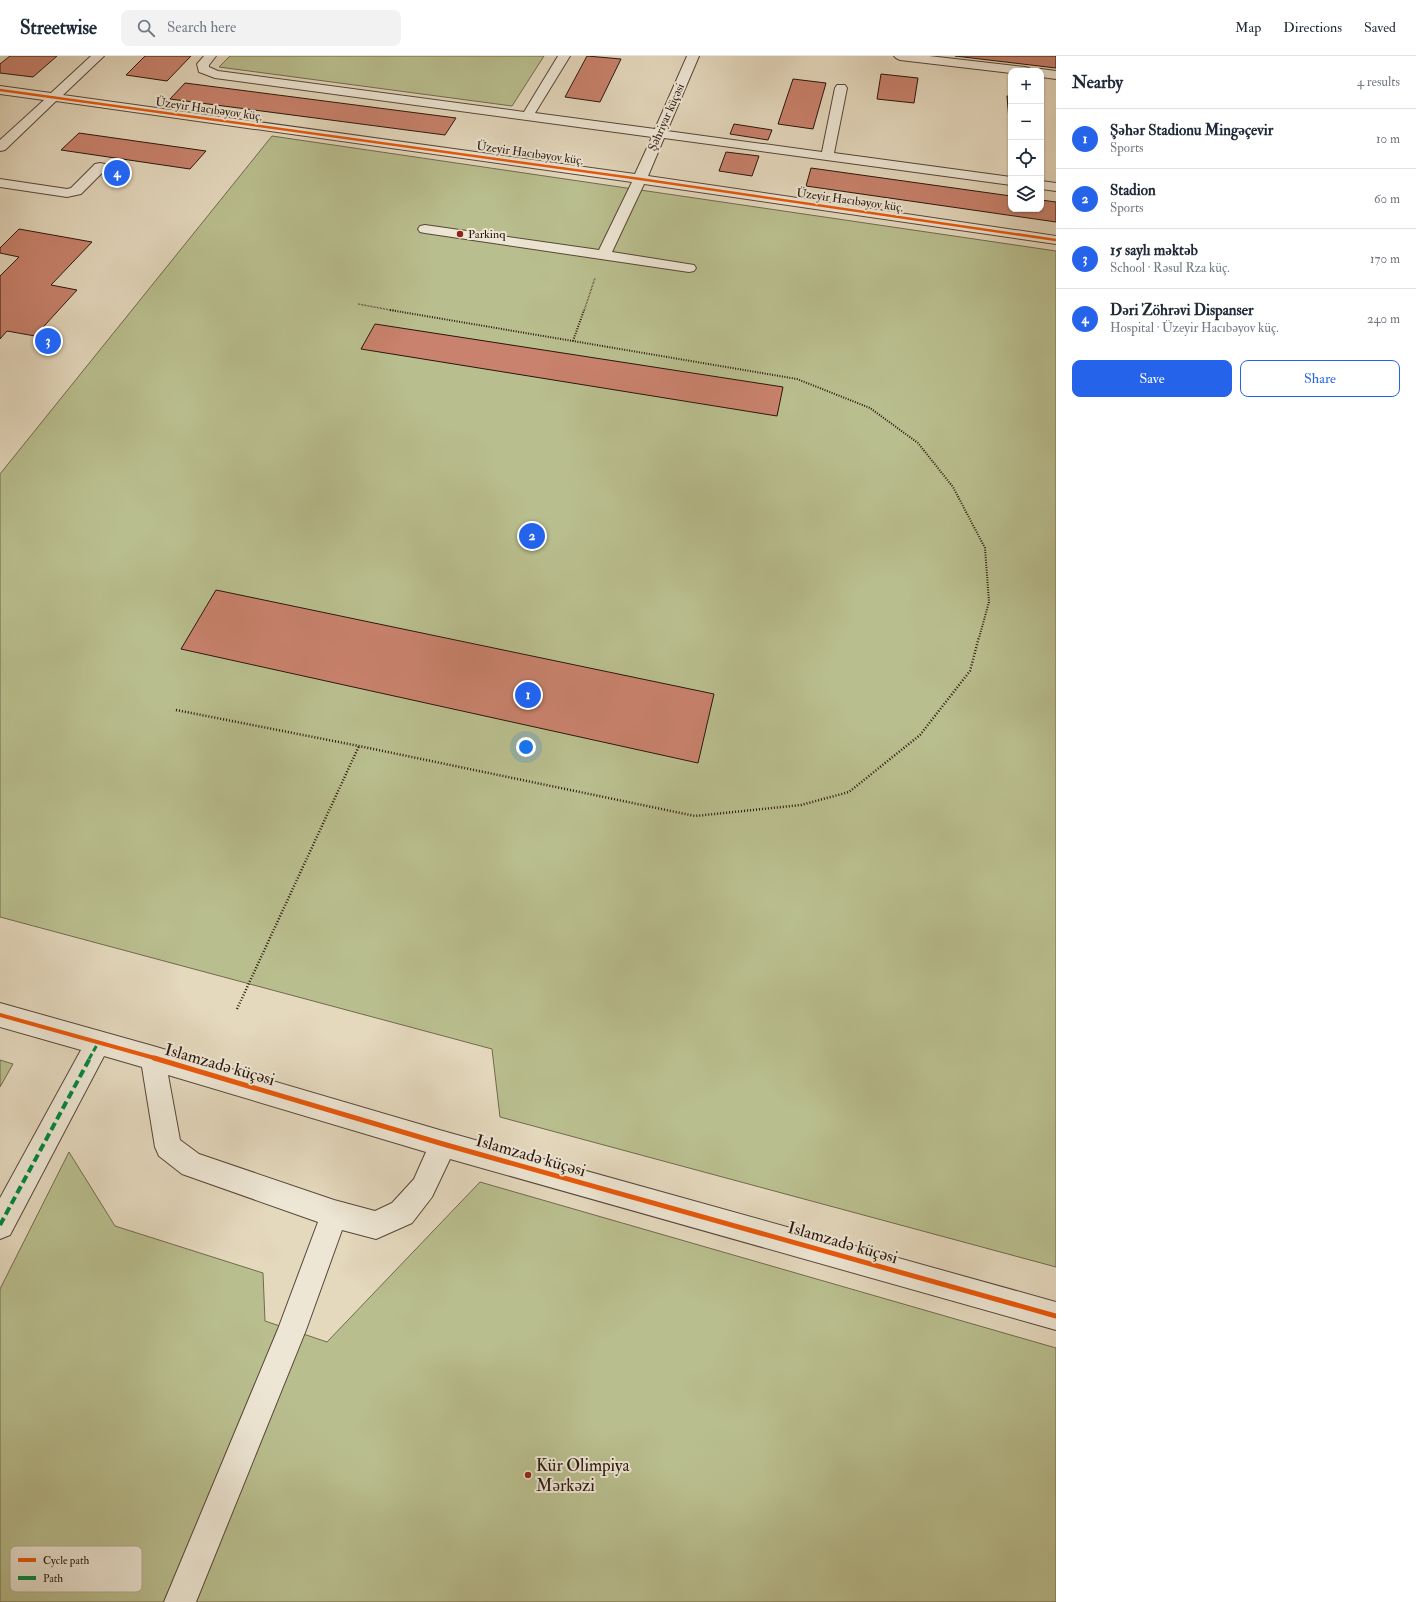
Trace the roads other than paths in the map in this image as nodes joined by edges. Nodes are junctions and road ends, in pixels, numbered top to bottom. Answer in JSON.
{"nodes":[{"id":1,"x":98,"y":56,"type":"edge"},
{"id":2,"x":210,"y":56,"type":"edge"},
{"id":3,"x":564,"y":56,"type":"edge"},
{"id":4,"x":693,"y":56,"type":"edge"},
{"id":5,"x":900,"y":56,"type":"edge"},
{"id":6,"x":1008,"y":69,"type":"edge"},
{"id":7,"x":1044,"y":73,"type":"edge"},
{"id":8,"x":1056,"y":75,"type":"edge"},
{"id":9,"x":841,"y":88,"type":"dead end"},
{"id":10,"x":0,"y":90,"type":"edge"},
{"id":11,"x":54,"y":97,"type":"junction"},
{"id":12,"x":527,"y":117,"type":"junction"},
{"id":13,"x":659,"y":134,"type":"junction"},
{"id":14,"x":0,"y":147,"type":"edge"},
{"id":15,"x":827,"y":157,"type":"junction"},
{"id":16,"x":100,"y":167,"type":"dead end"},
{"id":17,"x":640,"y":179,"type":"junction"},
{"id":18,"x":1008,"y":181,"type":"edge"},
{"id":19,"x":0,"y":184,"type":"edge"},
{"id":20,"x":1044,"y":185,"type":"edge"},
{"id":21,"x":1056,"y":187,"type":"edge"},
{"id":22,"x":425,"y":229,"type":"dead end"},
{"id":23,"x":1056,"y":240,"type":"edge"},
{"id":24,"x":603,"y":256,"type":"junction"},
{"id":25,"x":689,"y":268,"type":"dead end"},
{"id":26,"x":0,"y":1015,"type":"edge"},
{"id":27,"x":98,"y":1043,"type":"junction"},
{"id":28,"x":153,"y":1058,"type":"junction"},
{"id":29,"x":443,"y":1144,"type":"junction"},
{"id":30,"x":334,"y":1214,"type":"junction"},
{"id":31,"x":0,"y":1224,"type":"edge"},
{"id":32,"x":1056,"y":1316,"type":"edge"},
{"id":33,"x":180,"y":1602,"type":"edge"}],
"edges":[{"from":1,"to":11,"type":"street"},
{"from":2,"to":12,"type":"street"},
{"from":3,"to":12,"type":"street"},
{"from":4,"to":13,"type":"street","name":"Şəhriyar küçəsi"},
{"from":5,"to":6,"type":"street"},
{"from":7,"to":8,"type":"street"},
{"from":9,"to":15,"type":"street"},
{"from":10,"to":11,"type":"street","name":"Üzeyir Hacıbəyov küç."},
{"from":11,"to":14,"type":"street"},
{"from":11,"to":17,"type":"street","name":"Üzeyir Hacıbəyov küç."},
{"from":12,"to":13,"type":"street"},
{"from":13,"to":15,"type":"street"},
{"from":13,"to":17,"type":"street","name":"Şəhriyar küçəsi"},
{"from":15,"to":18,"type":"street"},
{"from":16,"to":19,"type":"street"},
{"from":17,"to":23,"type":"street","name":"Üzeyir Hacıbəyov küç."},
{"from":17,"to":24,"type":"street","name":"Şəhriyar küçəsi"},
{"from":20,"to":21,"type":"street"},
{"from":22,"to":24,"type":"street"},
{"from":24,"to":25,"type":"street"},
{"from":26,"to":27,"type":"street","name":"Islamzadə küçəsi"},
{"from":27,"to":28,"type":"street","name":"Islamzadə küçəsi"},
{"from":27,"to":31,"type":"street"},
{"from":28,"to":29,"type":"street","name":"Islamzadə küçəsi"},
{"from":28,"to":30,"type":"street"},
{"from":29,"to":30,"type":"street"},
{"from":29,"to":32,"type":"street","name":"Islamzadə küçəsi"},
{"from":30,"to":33,"type":"street"}]}
